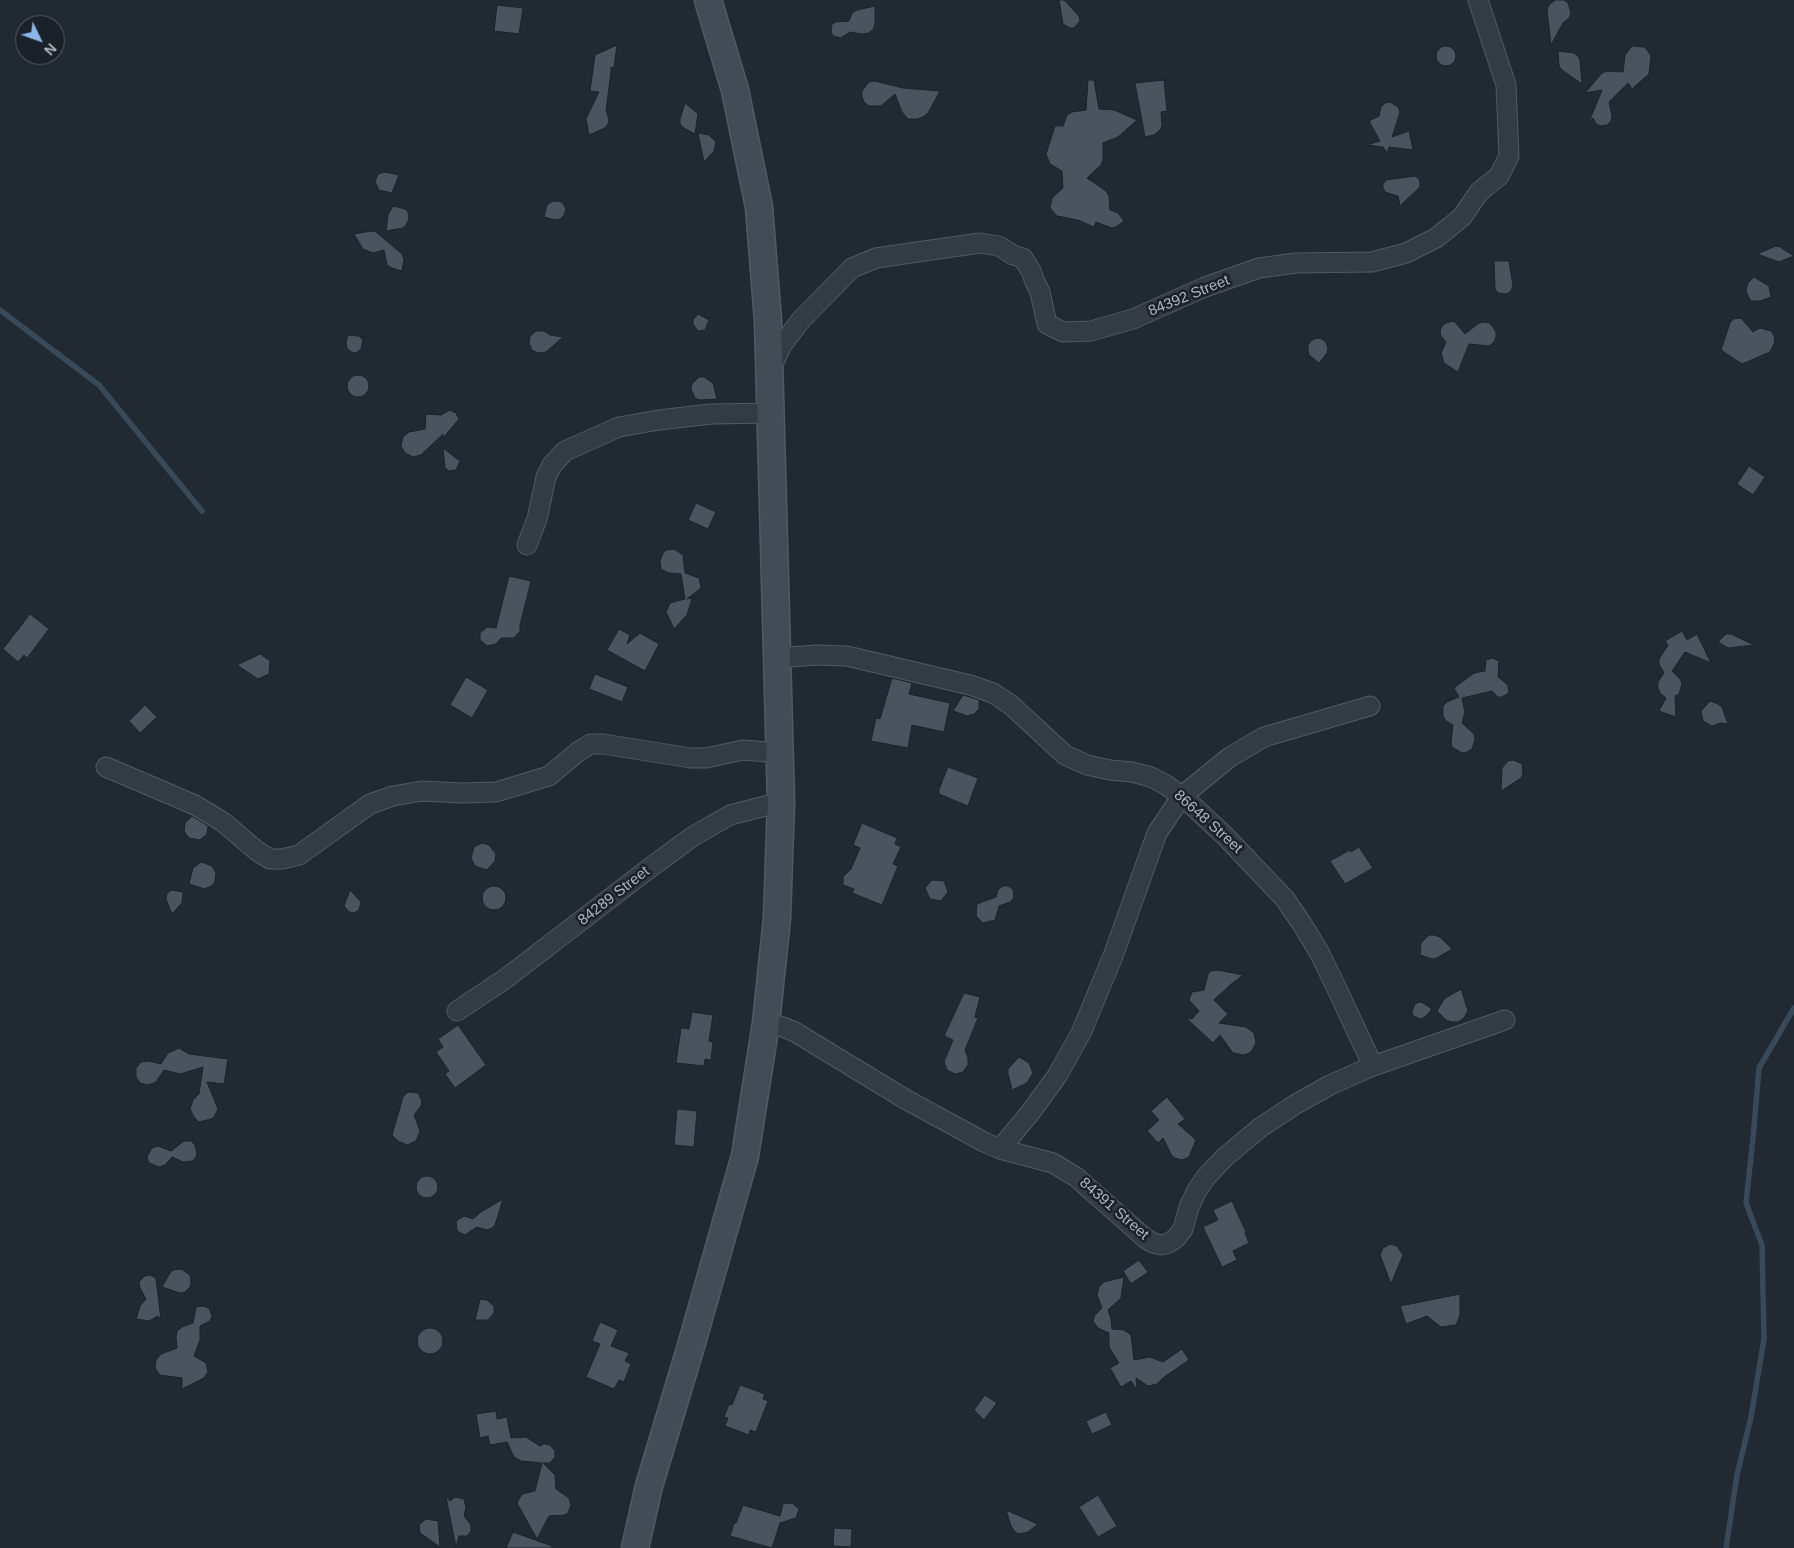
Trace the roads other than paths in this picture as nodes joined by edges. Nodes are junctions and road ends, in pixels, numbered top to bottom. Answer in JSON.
{"nodes":[{"id":1,"x":708,"y":0,"type":"edge"},
{"id":2,"x":1478,"y":0,"type":"edge"},
{"id":3,"x":770,"y":369,"type":"junction"},
{"id":4,"x":770,"y":413,"type":"junction"},
{"id":5,"x":527,"y":545,"type":"dead end"},
{"id":6,"x":778,"y":661,"type":"junction"},
{"id":7,"x":1370,"y":706,"type":"dead end"},
{"id":8,"x":780,"y":753,"type":"junction"},
{"id":9,"x":106,"y":767,"type":"dead end"},
{"id":10,"x":1182,"y":796,"type":"junction"},
{"id":11,"x":781,"y":802,"type":"junction"},
{"id":12,"x":457,"y":1011,"type":"dead end"},
{"id":13,"x":1505,"y":1020,"type":"dead end"},
{"id":14,"x":766,"y":1023,"type":"junction"},
{"id":15,"x":1373,"y":1066,"type":"junction"},
{"id":16,"x":1000,"y":1149,"type":"junction"},
{"id":17,"x":635,"y":1548,"type":"edge"}],
"edges":[{"from":1,"to":3,"type":"street"},
{"from":2,"to":3,"type":"street","name":"84392 Street"},
{"from":3,"to":4,"type":"street"},
{"from":4,"to":5,"type":"street"},
{"from":4,"to":6,"type":"street"},
{"from":6,"to":8,"type":"street"},
{"from":6,"to":10,"type":"street","name":"86648 Street"},
{"from":7,"to":10,"type":"street"},
{"from":8,"to":9,"type":"street"},
{"from":8,"to":11,"type":"street"},
{"from":10,"to":15,"type":"street","name":"86648 Street"},
{"from":10,"to":16,"type":"street"},
{"from":11,"to":12,"type":"street","name":"84289 Street"},
{"from":11,"to":14,"type":"street"},
{"from":13,"to":15,"type":"street","name":"84391 Street"},
{"from":14,"to":16,"type":"street","name":"84391 Street"},
{"from":14,"to":17,"type":"street"},
{"from":15,"to":16,"type":"street","name":"84391 Street"}]}
